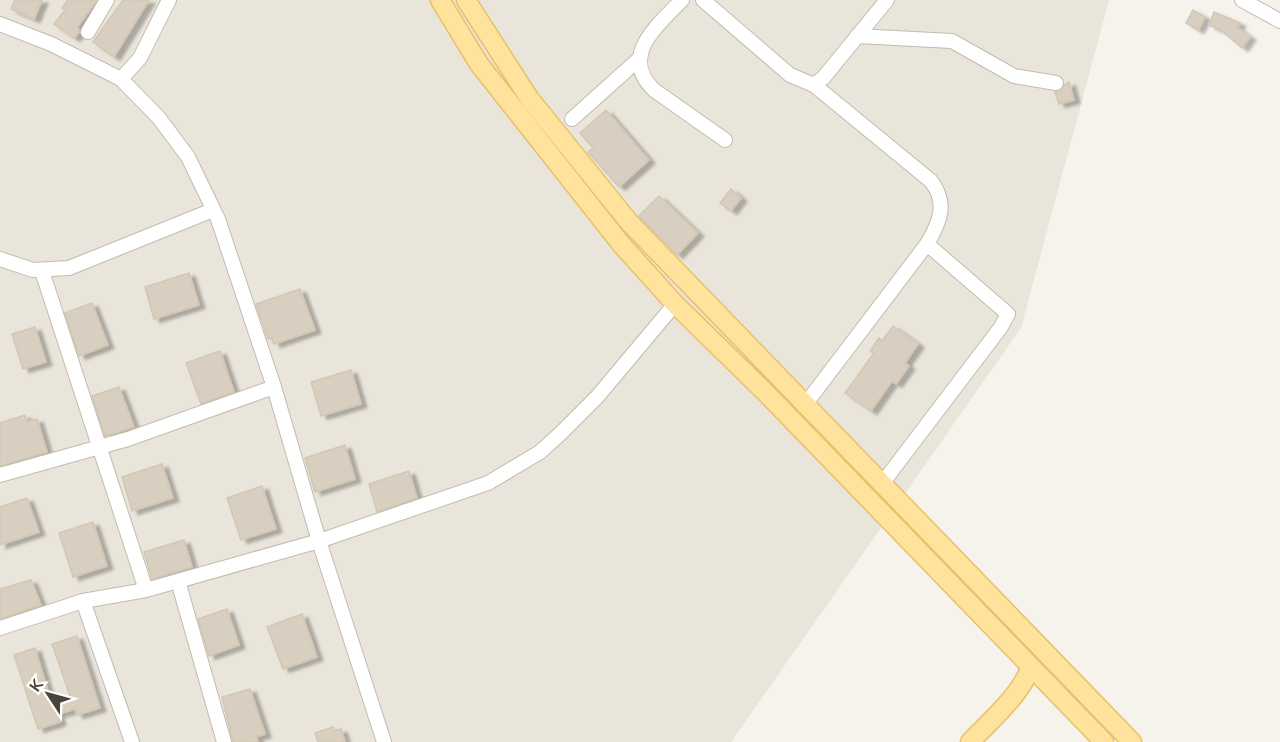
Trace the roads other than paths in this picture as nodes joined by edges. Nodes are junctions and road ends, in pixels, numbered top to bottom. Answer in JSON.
{"nodes":[{"id":1,"x":107,"y":0,"type":"edge"},
{"id":2,"x":169,"y":0,"type":"edge"},
{"id":3,"x":440,"y":0,"type":"edge"},
{"id":4,"x":466,"y":0,"type":"edge"},
{"id":5,"x":682,"y":0,"type":"edge"},
{"id":6,"x":703,"y":0,"type":"edge"},
{"id":7,"x":887,"y":0,"type":"edge"},
{"id":8,"x":1242,"y":0,"type":"edge"},
{"id":9,"x":1280,"y":21,"type":"edge"},
{"id":10,"x":0,"y":24,"type":"edge"},
{"id":11,"x":88,"y":32,"type":"dead end"},
{"id":12,"x":857,"y":36,"type":"junction"},
{"id":13,"x":639,"y":59,"type":"junction"},
{"id":14,"x":121,"y":80,"type":"junction"},
{"id":15,"x":1056,"y":83,"type":"dead end"},
{"id":16,"x":814,"y":85,"type":"junction"},
{"id":17,"x":572,"y":119,"type":"dead end"},
{"id":18,"x":725,"y":140,"type":"dead end"},
{"id":19,"x":213,"y":210,"type":"junction"},
{"id":20,"x":927,"y":244,"type":"junction"},
{"id":21,"x":0,"y":259,"type":"edge"},
{"id":22,"x":42,"y":271,"type":"junction"},
{"id":23,"x":675,"y":304,"type":"junction"},
{"id":24,"x":273,"y":387,"type":"junction"},
{"id":25,"x":804,"y":405,"type":"junction"},
{"id":26,"x":98,"y":447,"type":"junction"},
{"id":27,"x":0,"y":475,"type":"edge"},
{"id":28,"x":881,"y":485,"type":"junction"},
{"id":29,"x":319,"y":541,"type":"junction"},
{"id":30,"x":178,"y":581,"type":"junction"},
{"id":31,"x":146,"y":590,"type":"junction"},
{"id":32,"x":83,"y":601,"type":"junction"},
{"id":33,"x":0,"y":628,"type":"edge"},
{"id":34,"x":1031,"y":667,"type":"junction"},
{"id":35,"x":132,"y":742,"type":"edge"},
{"id":36,"x":224,"y":742,"type":"edge"},
{"id":37,"x":384,"y":742,"type":"edge"},
{"id":38,"x":970,"y":742,"type":"edge"},
{"id":39,"x":1104,"y":742,"type":"edge"},
{"id":40,"x":1132,"y":742,"type":"edge"}],
"edges":[{"from":1,"to":11,"type":"street"},
{"from":2,"to":14,"type":"street"},
{"from":3,"to":23,"type":"main road"},
{"from":4,"to":25,"type":"main road"},
{"from":5,"to":13,"type":"street"},
{"from":6,"to":16,"type":"street"},
{"from":7,"to":12,"type":"street"},
{"from":8,"to":9,"type":"street"},
{"from":10,"to":14,"type":"street"},
{"from":12,"to":15,"type":"street"},
{"from":12,"to":16,"type":"street"},
{"from":13,"to":17,"type":"street"},
{"from":13,"to":18,"type":"street"},
{"from":14,"to":19,"type":"street"},
{"from":16,"to":20,"type":"street"},
{"from":19,"to":22,"type":"street"},
{"from":19,"to":24,"type":"street"},
{"from":20,"to":25,"type":"street"},
{"from":20,"to":28,"type":"street"},
{"from":21,"to":22,"type":"street"},
{"from":22,"to":26,"type":"street"},
{"from":23,"to":29,"type":"street"},
{"from":23,"to":34,"type":"main road"},
{"from":24,"to":26,"type":"street"},
{"from":24,"to":29,"type":"street"},
{"from":25,"to":28,"type":"main road"},
{"from":26,"to":27,"type":"street"},
{"from":26,"to":31,"type":"street"},
{"from":28,"to":40,"type":"main road"},
{"from":29,"to":30,"type":"street"},
{"from":29,"to":37,"type":"street"},
{"from":30,"to":31,"type":"street"},
{"from":30,"to":36,"type":"street"},
{"from":31,"to":32,"type":"street"},
{"from":32,"to":33,"type":"street"},
{"from":32,"to":35,"type":"street"},
{"from":34,"to":38,"type":"main road"},
{"from":34,"to":39,"type":"main road"}]}
